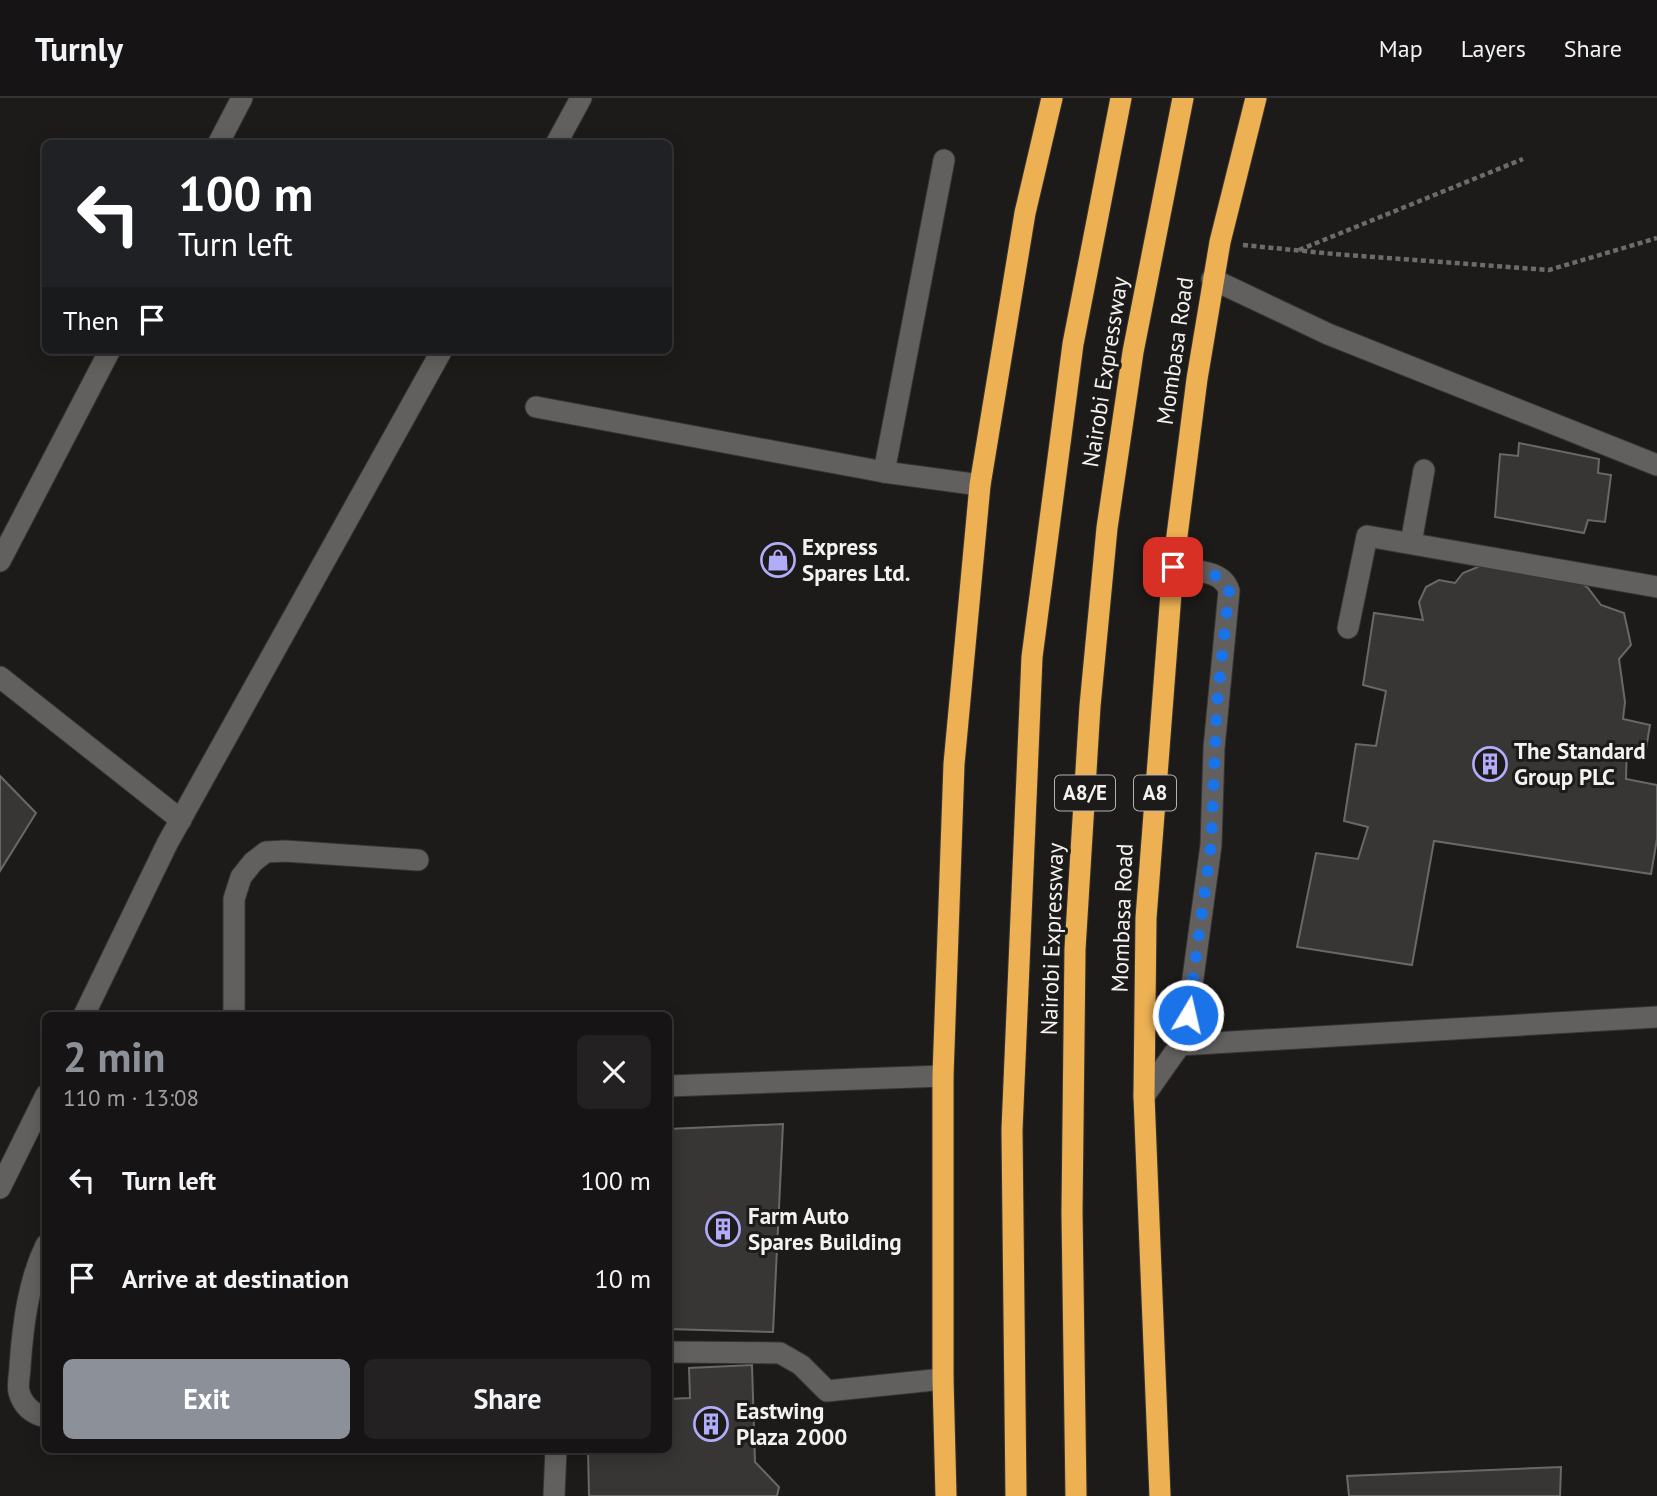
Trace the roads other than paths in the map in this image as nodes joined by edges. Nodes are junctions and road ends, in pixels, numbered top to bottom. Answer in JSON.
{"nodes":[{"id":1,"x":242,"y":98,"type":"edge"},
{"id":2,"x":581,"y":98,"type":"edge"},
{"id":3,"x":1052,"y":98,"type":"edge"},
{"id":4,"x":1121,"y":98,"type":"edge"},
{"id":5,"x":1183,"y":98,"type":"edge"},
{"id":6,"x":1256,"y":98,"type":"edge"},
{"id":7,"x":220,"y":140,"type":"edge"},
{"id":8,"x":558,"y":140,"type":"edge"},
{"id":9,"x":944,"y":160,"type":"dead end"},
{"id":10,"x":1212,"y":279,"type":"junction"},
{"id":11,"x":108,"y":354,"type":"edge"},
{"id":12,"x":440,"y":354,"type":"edge"},
{"id":13,"x":536,"y":407,"type":"dead end"},
{"id":14,"x":1657,"y":465,"type":"edge"},
{"id":15,"x":1424,"y":470,"type":"dead end"},
{"id":16,"x":884,"y":472,"type":"junction"},
{"id":17,"x":979,"y":485,"type":"junction"},
{"id":18,"x":1411,"y":543,"type":"junction"},
{"id":19,"x":0,"y":561,"type":"edge"},
{"id":20,"x":1173,"y":567,"type":"junction"},
{"id":21,"x":1657,"y":587,"type":"edge"},
{"id":22,"x":1348,"y":628,"type":"dead end"},
{"id":23,"x":0,"y":677,"type":"edge"},
{"id":24,"x":181,"y":820,"type":"junction"},
{"id":25,"x":418,"y":860,"type":"dead end"},
{"id":26,"x":86,"y":1012,"type":"edge"},
{"id":27,"x":234,"y":1012,"type":"edge"},
{"id":28,"x":1657,"y":1017,"type":"edge"},
{"id":29,"x":1180,"y":1045,"type":"junction"},
{"id":30,"x":943,"y":1076,"type":"junction"},
{"id":31,"x":672,"y":1086,"type":"edge"},
{"id":32,"x":1144,"y":1096,"type":"junction"},
{"id":33,"x":42,"y":1103,"type":"edge"},
{"id":34,"x":0,"y":1188,"type":"edge"},
{"id":35,"x":42,"y":1253,"type":"edge"},
{"id":36,"x":672,"y":1352,"type":"edge"},
{"id":37,"x":943,"y":1379,"type":"junction"},
{"id":38,"x":42,"y":1416,"type":"edge"},
{"id":39,"x":556,"y":1453,"type":"edge"},
{"id":40,"x":554,"y":1496,"type":"edge"},
{"id":41,"x":946,"y":1496,"type":"edge"},
{"id":42,"x":1016,"y":1496,"type":"edge"},
{"id":43,"x":1076,"y":1496,"type":"edge"},
{"id":44,"x":1160,"y":1496,"type":"edge"}],
"edges":[{"from":1,"to":7,"type":"lane"},
{"from":2,"to":8,"type":"lane"},
{"from":3,"to":17,"type":"highway"},
{"from":4,"to":42,"type":"highway","name":"Nairobi Expressway","number":"A8/E"},
{"from":5,"to":43,"type":"highway","name":"Nairobi Expressway","number":"A8/E"},
{"from":6,"to":10,"type":"highway","name":"Mombasa Road","number":"A8"},
{"from":9,"to":16,"type":"lane"},
{"from":10,"to":14,"type":"lane"},
{"from":10,"to":20,"type":"highway","name":"Mombasa Road","number":"A8"},
{"from":11,"to":19,"type":"lane"},
{"from":12,"to":24,"type":"lane"},
{"from":13,"to":16,"type":"lane"},
{"from":15,"to":18,"type":"lane"},
{"from":16,"to":17,"type":"lane"},
{"from":17,"to":30,"type":"highway"},
{"from":18,"to":21,"type":"lane"},
{"from":18,"to":22,"type":"lane"},
{"from":20,"to":29,"type":"lane"},
{"from":20,"to":32,"type":"highway","name":"Mombasa Road","number":"A8"},
{"from":23,"to":24,"type":"lane"},
{"from":24,"to":26,"type":"lane"},
{"from":25,"to":27,"type":"lane"},
{"from":28,"to":29,"type":"lane"},
{"from":29,"to":32,"type":"lane"},
{"from":30,"to":31,"type":"lane"},
{"from":30,"to":37,"type":"highway"},
{"from":32,"to":44,"type":"highway","name":"Mombasa Road","number":"A8"},
{"from":33,"to":34,"type":"lane"},
{"from":35,"to":38,"type":"lane"},
{"from":36,"to":37,"type":"lane"},
{"from":37,"to":41,"type":"highway"},
{"from":39,"to":40,"type":"lane"}]}
